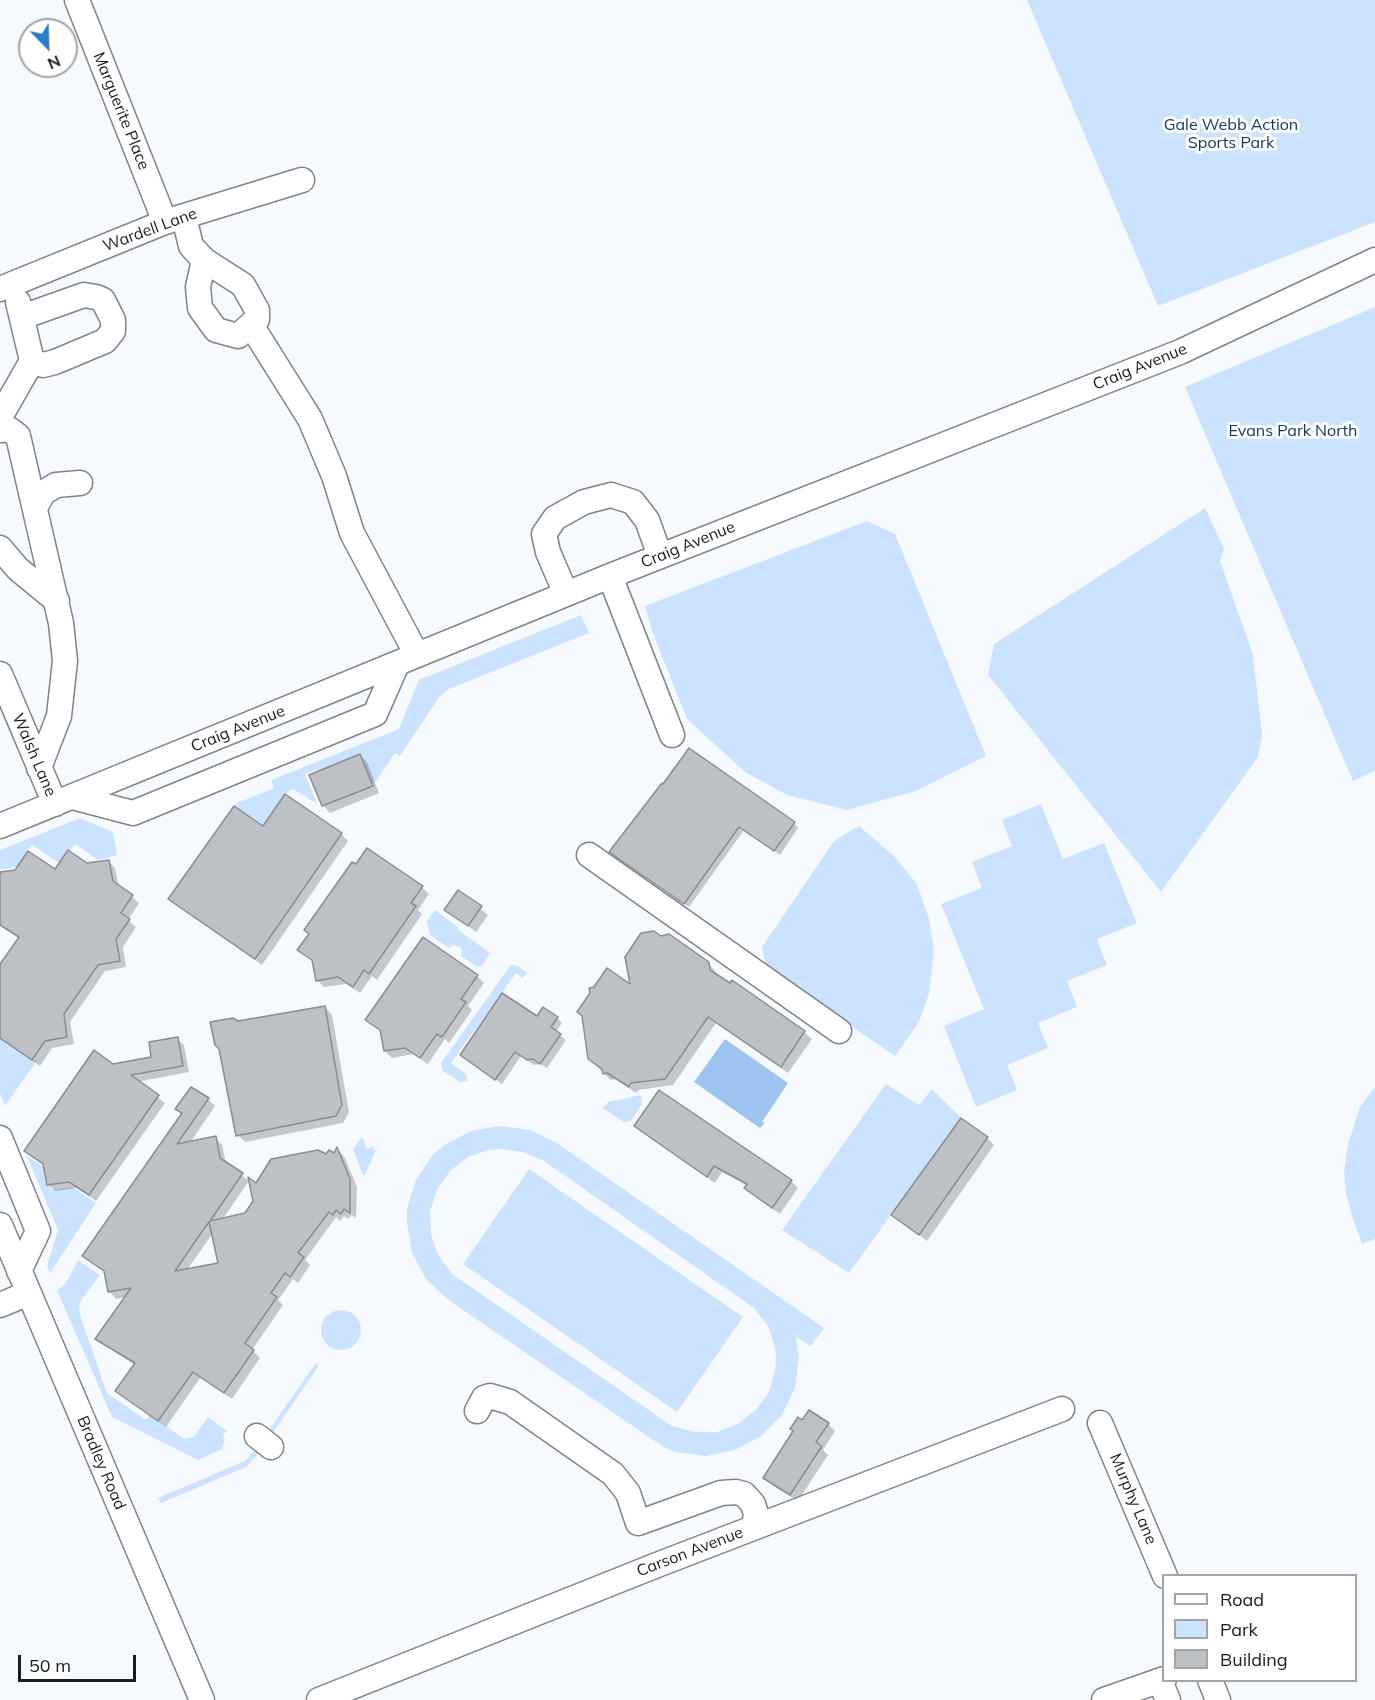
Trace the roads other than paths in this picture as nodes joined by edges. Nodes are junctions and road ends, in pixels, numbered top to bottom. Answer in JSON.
{"nodes":[{"id":1,"x":77,"y":0,"type":"edge"},
{"id":2,"x":302,"y":180,"type":"dead end"},
{"id":3,"x":174,"y":220,"type":"junction"},
{"id":4,"x":204,"y":260,"type":"junction"},
{"id":5,"x":1375,"y":260,"type":"edge"},
{"id":6,"x":6,"y":287,"type":"edge"},
{"id":7,"x":22,"y":318,"type":"junction"},
{"id":8,"x":251,"y":325,"type":"junction"},
{"id":9,"x":32,"y":361,"type":"junction"},
{"id":10,"x":0,"y":417,"type":"edge"},
{"id":11,"x":0,"y":430,"type":"edge"},
{"id":12,"x":80,"y":483,"type":"dead end"},
{"id":13,"x":35,"y":508,"type":"junction"},
{"id":14,"x":0,"y":548,"type":"edge"},
{"id":15,"x":660,"y":556,"type":"junction"},
{"id":16,"x":610,"y":576,"type":"junction"},
{"id":17,"x":566,"y":594,"type":"junction"},
{"id":18,"x":57,"y":601,"type":"junction"},
{"id":19,"x":407,"y":659,"type":"junction"},
{"id":20,"x":0,"y":674,"type":"edge"},
{"id":21,"x":672,"y":735,"type":"dead end"},
{"id":22,"x":39,"y":768,"type":"junction"},
{"id":23,"x":63,"y":800,"type":"junction"},
{"id":24,"x":0,"y":826,"type":"edge"},
{"id":25,"x":589,"y":855,"type":"dead end"},
{"id":26,"x":839,"y":1032,"type":"dead end"},
{"id":27,"x":0,"y":1138,"type":"edge"},
{"id":28,"x":0,"y":1225,"type":"edge"},
{"id":29,"x":24,"y":1282,"type":"junction"},
{"id":30,"x":0,"y":1305,"type":"edge"},
{"id":31,"x":487,"y":1404,"type":"dead end"},
{"id":32,"x":1062,"y":1409,"type":"dead end"},
{"id":33,"x":1100,"y":1423,"type":"dead end"},
{"id":34,"x":754,"y":1527,"type":"junction"},
{"id":35,"x":1165,"y":1574,"type":"edge"},
{"id":36,"x":1211,"y":1682,"type":"edge"},
{"id":37,"x":1164,"y":1686,"type":"edge"},
{"id":38,"x":202,"y":1700,"type":"edge"},
{"id":39,"x":319,"y":1700,"type":"edge"},
{"id":40,"x":1104,"y":1700,"type":"edge"},
{"id":41,"x":1218,"y":1700,"type":"edge"}],
"edges":[{"from":1,"to":3,"type":"street","name":"Marguerite Place"},
{"from":2,"to":3,"type":"street","name":"Wardell Lane"},
{"from":3,"to":4,"type":"street","name":"Marguerite Place"},
{"from":3,"to":6,"type":"street","name":"Wardell Lane"},
{"from":4,"to":8,"type":"street"},
{"from":4,"to":8,"type":"street"},
{"from":5,"to":15,"type":"street","name":"Craig Avenue"},
{"from":6,"to":7,"type":"street"},
{"from":7,"to":9,"type":"street"},
{"from":7,"to":9,"type":"street"},
{"from":8,"to":19,"type":"street"},
{"from":9,"to":10,"type":"street"},
{"from":11,"to":13,"type":"street"},
{"from":12,"to":13,"type":"street"},
{"from":13,"to":18,"type":"street"},
{"from":14,"to":18,"type":"street"},
{"from":15,"to":16,"type":"street","name":"Craig Avenue"},
{"from":15,"to":17,"type":"street"},
{"from":16,"to":17,"type":"street","name":"Craig Avenue"},
{"from":16,"to":21,"type":"street"},
{"from":17,"to":19,"type":"street","name":"Craig Avenue"},
{"from":18,"to":22,"type":"street"},
{"from":19,"to":23,"type":"street","name":"Craig Avenue"},
{"from":19,"to":23,"type":"street"},
{"from":20,"to":22,"type":"street","name":"Walsh Lane"},
{"from":22,"to":23,"type":"street","name":"Walsh Lane"},
{"from":23,"to":24,"type":"street","name":"Craig Avenue"},
{"from":25,"to":26,"type":"street"},
{"from":27,"to":29,"type":"street"},
{"from":28,"to":29,"type":"street","name":"Bradley Road"},
{"from":29,"to":30,"type":"street"},
{"from":29,"to":38,"type":"street","name":"Bradley Road"},
{"from":31,"to":34,"type":"street"},
{"from":32,"to":34,"type":"street","name":"Carson Avenue"},
{"from":33,"to":35,"type":"street","name":"Murphy Lane"},
{"from":34,"to":39,"type":"street","name":"Carson Avenue"},
{"from":36,"to":41,"type":"street"},
{"from":37,"to":40,"type":"street"}]}
